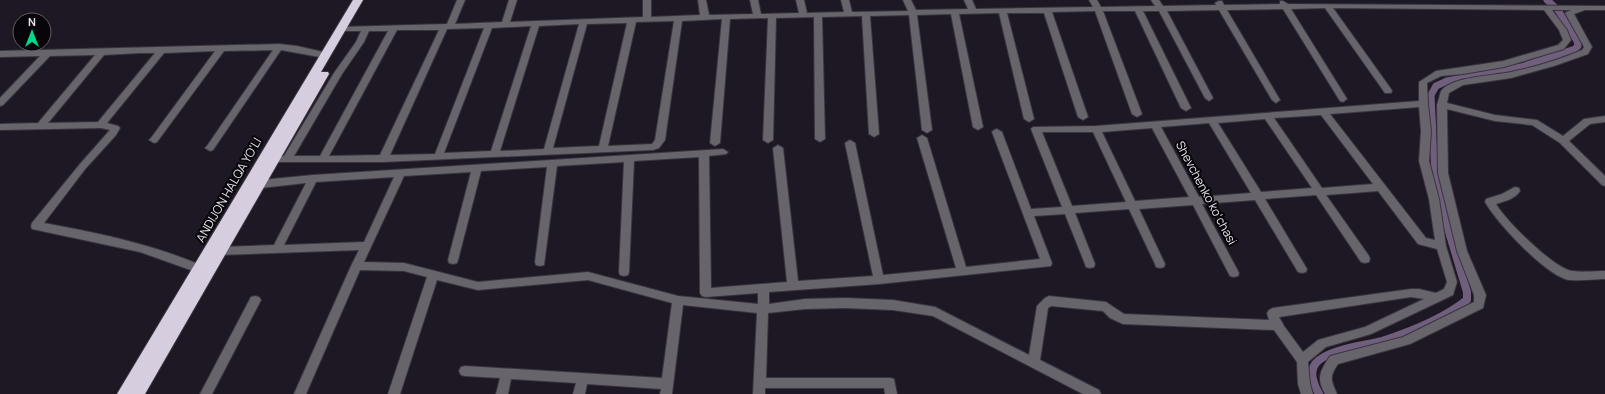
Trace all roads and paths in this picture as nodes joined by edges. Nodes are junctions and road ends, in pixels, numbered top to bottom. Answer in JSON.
{"nodes":[{"id":1,"x":358,"y":0,"type":"edge"},
{"id":2,"x":365,"y":0,"type":"edge"},
{"id":3,"x":461,"y":0,"type":"edge"},
{"id":4,"x":514,"y":0,"type":"edge"},
{"id":5,"x":647,"y":0,"type":"edge"},
{"id":6,"x":702,"y":0,"type":"edge"},
{"id":7,"x":754,"y":0,"type":"edge"},
{"id":8,"x":800,"y":0,"type":"edge"},
{"id":9,"x":845,"y":0,"type":"edge"},
{"id":10,"x":907,"y":0,"type":"edge"},
{"id":11,"x":968,"y":0,"type":"edge"},
{"id":12,"x":1029,"y":0,"type":"edge"},
{"id":13,"x":1093,"y":0,"type":"edge"},
{"id":14,"x":1155,"y":0,"type":"edge"},
{"id":15,"x":1380,"y":0,"type":"edge"},
{"id":16,"x":1433,"y":0,"type":"edge"},
{"id":17,"x":1485,"y":0,"type":"edge"},
{"id":18,"x":1219,"y":3,"type":"edge"},
{"id":19,"x":1283,"y":3,"type":"edge"},
{"id":20,"x":1563,"y":5,"type":"edge"},
{"id":21,"x":1327,"y":6,"type":"junction"},
{"id":22,"x":1386,"y":6,"type":"junction"},
{"id":23,"x":1441,"y":6,"type":"junction"},
{"id":24,"x":1494,"y":6,"type":"junction"},
{"id":25,"x":1548,"y":7,"type":"junction"},
{"id":26,"x":1586,"y":7,"type":"junction"},
{"id":27,"x":1098,"y":8,"type":"junction"},
{"id":28,"x":1138,"y":8,"type":"junction"},
{"id":29,"x":1160,"y":8,"type":"junction"},
{"id":30,"x":1605,"y":8,"type":"edge"},
{"id":31,"x":1035,"y":10,"type":"junction"},
{"id":32,"x":1047,"y":10,"type":"junction"},
{"id":33,"x":973,"y":11,"type":"junction"},
{"id":34,"x":1002,"y":11,"type":"junction"},
{"id":35,"x":954,"y":12,"type":"junction"},
{"id":36,"x":913,"y":13,"type":"junction"},
{"id":37,"x":849,"y":14,"type":"junction"},
{"id":38,"x":866,"y":14,"type":"junction"},
{"id":39,"x":804,"y":15,"type":"junction"},
{"id":40,"x":818,"y":15,"type":"junction"},
{"id":41,"x":758,"y":16,"type":"junction"},
{"id":42,"x":772,"y":16,"type":"junction"},
{"id":43,"x":726,"y":17,"type":"junction"},
{"id":44,"x":704,"y":18,"type":"junction"},
{"id":45,"x":678,"y":19,"type":"junction"},
{"id":46,"x":632,"y":20,"type":"junction"},
{"id":47,"x":647,"y":20,"type":"junction"},
{"id":48,"x":584,"y":22,"type":"junction"},
{"id":49,"x":536,"y":24,"type":"junction"},
{"id":50,"x":504,"y":25,"type":"junction"},
{"id":51,"x":489,"y":26,"type":"junction"},
{"id":52,"x":447,"y":27,"type":"junction"},
{"id":53,"x":366,"y":28,"type":"junction"},
{"id":54,"x":394,"y":28,"type":"junction"},
{"id":55,"x":345,"y":29,"type":"junction"},
{"id":56,"x":279,"y":47,"type":"junction"},
{"id":57,"x":222,"y":48,"type":"junction"},
{"id":58,"x":161,"y":51,"type":"junction"},
{"id":59,"x":0,"y":54,"type":"edge"},
{"id":60,"x":47,"y":54,"type":"junction"},
{"id":61,"x":101,"y":54,"type":"junction"},
{"id":62,"x":325,"y":54,"type":"junction"},
{"id":63,"x":1388,"y":91,"type":"dead end"},
{"id":64,"x":1209,"y":98,"type":"dead end"},
{"id":65,"x":1343,"y":99,"type":"dead end"},
{"id":66,"x":1276,"y":100,"type":"dead end"},
{"id":67,"x":0,"y":103,"type":"edge"},
{"id":68,"x":1423,"y":104,"type":"junction"},
{"id":69,"x":1442,"y":105,"type":"junction"},
{"id":70,"x":1186,"y":108,"type":"dead end"},
{"id":71,"x":1324,"y":112,"type":"junction"},
{"id":72,"x":1137,"y":114,"type":"dead end"},
{"id":73,"x":1267,"y":115,"type":"junction"},
{"id":74,"x":1083,"y":116,"type":"dead end"},
{"id":75,"x":1029,"y":119,"type":"dead end"},
{"id":76,"x":1605,"y":119,"type":"edge"},
{"id":77,"x":1212,"y":120,"type":"junction"},
{"id":78,"x":1155,"y":124,"type":"junction"},
{"id":79,"x":101,"y":125,"type":"junction"},
{"id":80,"x":978,"y":126,"type":"dead end"},
{"id":81,"x":0,"y":127,"type":"edge"},
{"id":82,"x":40,"y":127,"type":"junction"},
{"id":83,"x":1096,"y":129,"type":"junction"},
{"id":84,"x":997,"y":132,"type":"dead end"},
{"id":85,"x":874,"y":134,"type":"dead end"},
{"id":86,"x":820,"y":139,"type":"dead end"},
{"id":87,"x":154,"y":140,"type":"dead end"},
{"id":88,"x":768,"y":140,"type":"dead end"},
{"id":89,"x":1562,"y":140,"type":"junction"},
{"id":90,"x":715,"y":143,"type":"dead end"},
{"id":91,"x":850,"y":143,"type":"dead end"},
{"id":92,"x":210,"y":148,"type":"dead end"},
{"id":93,"x":778,"y":148,"type":"dead end"},
{"id":94,"x":603,"y":149,"type":"junction"},
{"id":95,"x":548,"y":151,"type":"junction"},
{"id":96,"x":723,"y":152,"type":"dead end"},
{"id":97,"x":495,"y":153,"type":"junction"},
{"id":98,"x":704,"y":153,"type":"junction"},
{"id":99,"x":438,"y":157,"type":"junction"},
{"id":100,"x":383,"y":159,"type":"junction"},
{"id":101,"x":629,"y":159,"type":"junction"},
{"id":102,"x":281,"y":160,"type":"junction"},
{"id":103,"x":322,"y":160,"type":"junction"},
{"id":104,"x":552,"y":164,"type":"junction"},
{"id":105,"x":477,"y":169,"type":"junction"},
{"id":106,"x":400,"y":174,"type":"junction"},
{"id":107,"x":313,"y":179,"type":"junction"},
{"id":108,"x":1605,"y":182,"type":"edge"},
{"id":109,"x":261,"y":184,"type":"junction"},
{"id":110,"x":1381,"y":187,"type":"junction"},
{"id":111,"x":1515,"y":191,"type":"dead end"},
{"id":112,"x":1320,"y":192,"type":"junction"},
{"id":113,"x":1257,"y":197,"type":"junction"},
{"id":114,"x":1196,"y":201,"type":"junction"},
{"id":115,"x":1132,"y":205,"type":"junction"},
{"id":116,"x":1068,"y":210,"type":"junction"},
{"id":117,"x":1028,"y":213,"type":"junction"},
{"id":118,"x":367,"y":246,"type":"junction"},
{"id":119,"x":1441,"y":246,"type":"junction"},
{"id":120,"x":277,"y":249,"type":"junction"},
{"id":121,"x":220,"y":251,"type":"junction"},
{"id":122,"x":1365,"y":258,"type":"dead end"},
{"id":123,"x":454,"y":260,"type":"dead end"},
{"id":124,"x":540,"y":262,"type":"dead end"},
{"id":125,"x":1090,"y":264,"type":"dead end"},
{"id":126,"x":1160,"y":264,"type":"dead end"},
{"id":127,"x":356,"y":266,"type":"junction"},
{"id":128,"x":199,"y":269,"type":"junction"},
{"id":129,"x":1302,"y":269,"type":"dead end"},
{"id":130,"x":962,"y":271,"type":"junction"},
{"id":131,"x":624,"y":272,"type":"dead end"},
{"id":132,"x":1234,"y":273,"type":"dead end"},
{"id":133,"x":434,"y":274,"type":"junction"},
{"id":134,"x":1605,"y":275,"type":"edge"},
{"id":135,"x":879,"y":280,"type":"junction"},
{"id":136,"x":793,"y":286,"type":"junction"},
{"id":137,"x":764,"y":288,"type":"junction"},
{"id":138,"x":1437,"y":298,"type":"junction"},
{"id":139,"x":254,"y":300,"type":"dead end"},
{"id":140,"x":678,"y":300,"type":"junction"},
{"id":141,"x":763,"y":309,"type":"junction"},
{"id":142,"x":1277,"y":325,"type":"junction"},
{"id":143,"x":1302,"y":360,"type":"junction"},
{"id":144,"x":1034,"y":362,"type":"junction"},
{"id":145,"x":465,"y":371,"type":"dead end"},
{"id":146,"x":507,"y":374,"type":"junction"},
{"id":147,"x":583,"y":378,"type":"junction"},
{"id":148,"x":666,"y":389,"type":"edge"},
{"id":149,"x":759,"y":389,"type":"edge"},
{"id":150,"x":124,"y":394,"type":"edge"},
{"id":151,"x":137,"y":394,"type":"edge"},
{"id":152,"x":206,"y":394,"type":"edge"},
{"id":153,"x":300,"y":394,"type":"edge"},
{"id":154,"x":394,"y":394,"type":"edge"},
{"id":155,"x":502,"y":394,"type":"edge"},
{"id":156,"x":579,"y":394,"type":"edge"},
{"id":157,"x":891,"y":394,"type":"edge"},
{"id":158,"x":1095,"y":394,"type":"edge"},
{"id":159,"x":1307,"y":394,"type":"edge"},
{"id":160,"x":1331,"y":394,"type":"edge"}],
"edges":[{"from":1,"to":55,"type":"highway","name":"ANDIJON HALQA YO‘LI"},
{"from":2,"to":55,"type":"highway","name":"ANDIJON HALQA YO‘LI"},
{"from":3,"to":52,"type":"street"},
{"from":4,"to":50,"type":"street"},
{"from":5,"to":47,"type":"street"},
{"from":6,"to":44,"type":"street"},
{"from":7,"to":41,"type":"street"},
{"from":8,"to":39,"type":"street"},
{"from":9,"to":37,"type":"street"},
{"from":10,"to":36,"type":"street"},
{"from":11,"to":33,"type":"street"},
{"from":12,"to":31,"type":"street"},
{"from":13,"to":27,"type":"street"},
{"from":14,"to":29,"type":"street"},
{"from":15,"to":22,"type":"street"},
{"from":16,"to":23,"type":"street"},
{"from":17,"to":24,"type":"street"},
{"from":18,"to":19,"type":"street"},
{"from":18,"to":29,"type":"street"},
{"from":18,"to":66,"type":"street"},
{"from":19,"to":21,"type":"street"},
{"from":19,"to":65,"type":"street"},
{"from":20,"to":25,"type":"street"},
{"from":20,"to":26,"type":"street"},
{"from":21,"to":22,"type":"street"},
{"from":21,"to":63,"type":"street"},
{"from":22,"to":23,"type":"street"},
{"from":23,"to":24,"type":"street"},
{"from":24,"to":25,"type":"street"},
{"from":25,"to":68,"type":"street"},
{"from":26,"to":30,"type":"street"},
{"from":26,"to":69,"type":"street"},
{"from":27,"to":28,"type":"street"},
{"from":27,"to":32,"type":"street"},
{"from":27,"to":72,"type":"street"},
{"from":28,"to":29,"type":"street"},
{"from":28,"to":70,"type":"street"},
{"from":29,"to":64,"type":"street"},
{"from":31,"to":32,"type":"street"},
{"from":31,"to":34,"type":"street"},
{"from":32,"to":74,"type":"street"},
{"from":33,"to":34,"type":"street"},
{"from":33,"to":35,"type":"street"},
{"from":34,"to":75,"type":"street"},
{"from":35,"to":36,"type":"street"},
{"from":35,"to":80,"type":"street"},
{"from":36,"to":38,"type":"street"},
{"from":36,"to":130,"type":"street"},
{"from":37,"to":38,"type":"street"},
{"from":37,"to":40,"type":"street"},
{"from":38,"to":85,"type":"street"},
{"from":39,"to":40,"type":"street"},
{"from":39,"to":42,"type":"street"},
{"from":40,"to":86,"type":"street"},
{"from":41,"to":42,"type":"street"},
{"from":41,"to":43,"type":"street"},
{"from":42,"to":88,"type":"street"},
{"from":43,"to":44,"type":"street"},
{"from":43,"to":90,"type":"street"},
{"from":44,"to":45,"type":"street"},
{"from":45,"to":47,"type":"street"},
{"from":45,"to":94,"type":"street"},
{"from":46,"to":47,"type":"street"},
{"from":46,"to":48,"type":"street"},
{"from":46,"to":94,"type":"street"},
{"from":48,"to":49,"type":"street"},
{"from":48,"to":95,"type":"street"},
{"from":49,"to":50,"type":"street"},
{"from":49,"to":97,"type":"street"},
{"from":50,"to":51,"type":"street"},
{"from":51,"to":52,"type":"street"},
{"from":51,"to":99,"type":"street"},
{"from":52,"to":54,"type":"street"},
{"from":52,"to":100,"type":"street"},
{"from":53,"to":54,"type":"street"},
{"from":53,"to":55,"type":"street"},
{"from":53,"to":102,"type":"street"},
{"from":54,"to":103,"type":"street"},
{"from":55,"to":62,"type":"highway","name":"ANDIJON HALQA YO‘LI"},
{"from":55,"to":102,"type":"highway","name":"ANDIJON HALQA YO‘LI"},
{"from":56,"to":57,"type":"street"},
{"from":56,"to":62,"type":"street"},
{"from":56,"to":92,"type":"street"},
{"from":57,"to":58,"type":"street"},
{"from":57,"to":87,"type":"street"},
{"from":58,"to":61,"type":"street"},
{"from":58,"to":79,"type":"street"},
{"from":59,"to":60,"type":"street"},
{"from":60,"to":61,"type":"street"},
{"from":60,"to":67,"type":"street"},
{"from":61,"to":82,"type":"street"},
{"from":62,"to":128,"type":"highway","name":"ANDIJON HALQA YO‘LI"},
{"from":68,"to":71,"type":"street"},
{"from":68,"to":119,"type":"street"},
{"from":69,"to":89,"type":"street"},
{"from":69,"to":160,"type":"street"},
{"from":71,"to":73,"type":"street"},
{"from":71,"to":110,"type":"street"},
{"from":73,"to":77,"type":"street"},
{"from":73,"to":112,"type":"street"},
{"from":76,"to":89,"type":"street"},
{"from":77,"to":78,"type":"street"},
{"from":77,"to":113,"type":"street"},
{"from":78,"to":83,"type":"street"},
{"from":78,"to":114,"type":"street","name":"Shevchenko koʻchasi"},
{"from":79,"to":82,"type":"street"},
{"from":79,"to":128,"type":"street"},
{"from":81,"to":82,"type":"street"},
{"from":83,"to":115,"type":"street"},
{"from":83,"to":116,"type":"street"},
{"from":84,"to":117,"type":"street"},
{"from":89,"to":108,"type":"street"},
{"from":91,"to":135,"type":"street"},
{"from":93,"to":136,"type":"street"},
{"from":94,"to":95,"type":"street"},
{"from":95,"to":97,"type":"street"},
{"from":96,"to":98,"type":"street"},
{"from":97,"to":99,"type":"street"},
{"from":98,"to":101,"type":"street"},
{"from":98,"to":137,"type":"street"},
{"from":99,"to":100,"type":"street"},
{"from":100,"to":103,"type":"street"},
{"from":101,"to":104,"type":"street"},
{"from":101,"to":131,"type":"street"},
{"from":102,"to":103,"type":"street"},
{"from":102,"to":109,"type":"highway","name":"ANDIJON HALQA YO‘LI"},
{"from":104,"to":105,"type":"street"},
{"from":104,"to":124,"type":"street"},
{"from":105,"to":106,"type":"street"},
{"from":105,"to":123,"type":"street"},
{"from":106,"to":107,"type":"street"},
{"from":106,"to":118,"type":"street"},
{"from":107,"to":109,"type":"street"},
{"from":107,"to":120,"type":"street"},
{"from":109,"to":121,"type":"highway","name":"ANDIJON HALQA YO‘LI"},
{"from":110,"to":112,"type":"street"},
{"from":110,"to":119,"type":"street"},
{"from":111,"to":134,"type":"street"},
{"from":112,"to":113,"type":"street"},
{"from":112,"to":122,"type":"street"},
{"from":113,"to":114,"type":"street"},
{"from":113,"to":129,"type":"street"},
{"from":114,"to":115,"type":"street"},
{"from":114,"to":132,"type":"street","name":"Shevchenko koʻchasi"},
{"from":115,"to":116,"type":"street"},
{"from":115,"to":126,"type":"street"},
{"from":116,"to":117,"type":"street"},
{"from":116,"to":125,"type":"street"},
{"from":117,"to":130,"type":"street"},
{"from":118,"to":120,"type":"street"},
{"from":118,"to":127,"type":"street"},
{"from":119,"to":138,"type":"street"},
{"from":120,"to":121,"type":"street"},
{"from":121,"to":151,"type":"highway","name":"ANDIJON HALQA YO‘LI"},
{"from":127,"to":133,"type":"street"},
{"from":127,"to":153,"type":"street"},
{"from":128,"to":150,"type":"highway","name":"ANDIJON HALQA YO‘LI"},
{"from":130,"to":135,"type":"street"},
{"from":133,"to":140,"type":"street"},
{"from":133,"to":154,"type":"street"},
{"from":135,"to":136,"type":"street"},
{"from":136,"to":137,"type":"street"},
{"from":137,"to":141,"type":"street"},
{"from":138,"to":142,"type":"street"},
{"from":138,"to":143,"type":"street"},
{"from":139,"to":152,"type":"street"},
{"from":140,"to":141,"type":"street"},
{"from":140,"to":148,"type":"street"},
{"from":141,"to":144,"type":"street"},
{"from":141,"to":149,"type":"street"},
{"from":142,"to":143,"type":"street"},
{"from":142,"to":144,"type":"street"},
{"from":143,"to":159,"type":"street"},
{"from":144,"to":158,"type":"street"},
{"from":145,"to":146,"type":"street"},
{"from":146,"to":147,"type":"street"},
{"from":146,"to":155,"type":"street"},
{"from":147,"to":148,"type":"street"},
{"from":147,"to":156,"type":"street"},
{"from":149,"to":157,"type":"street"}]}
